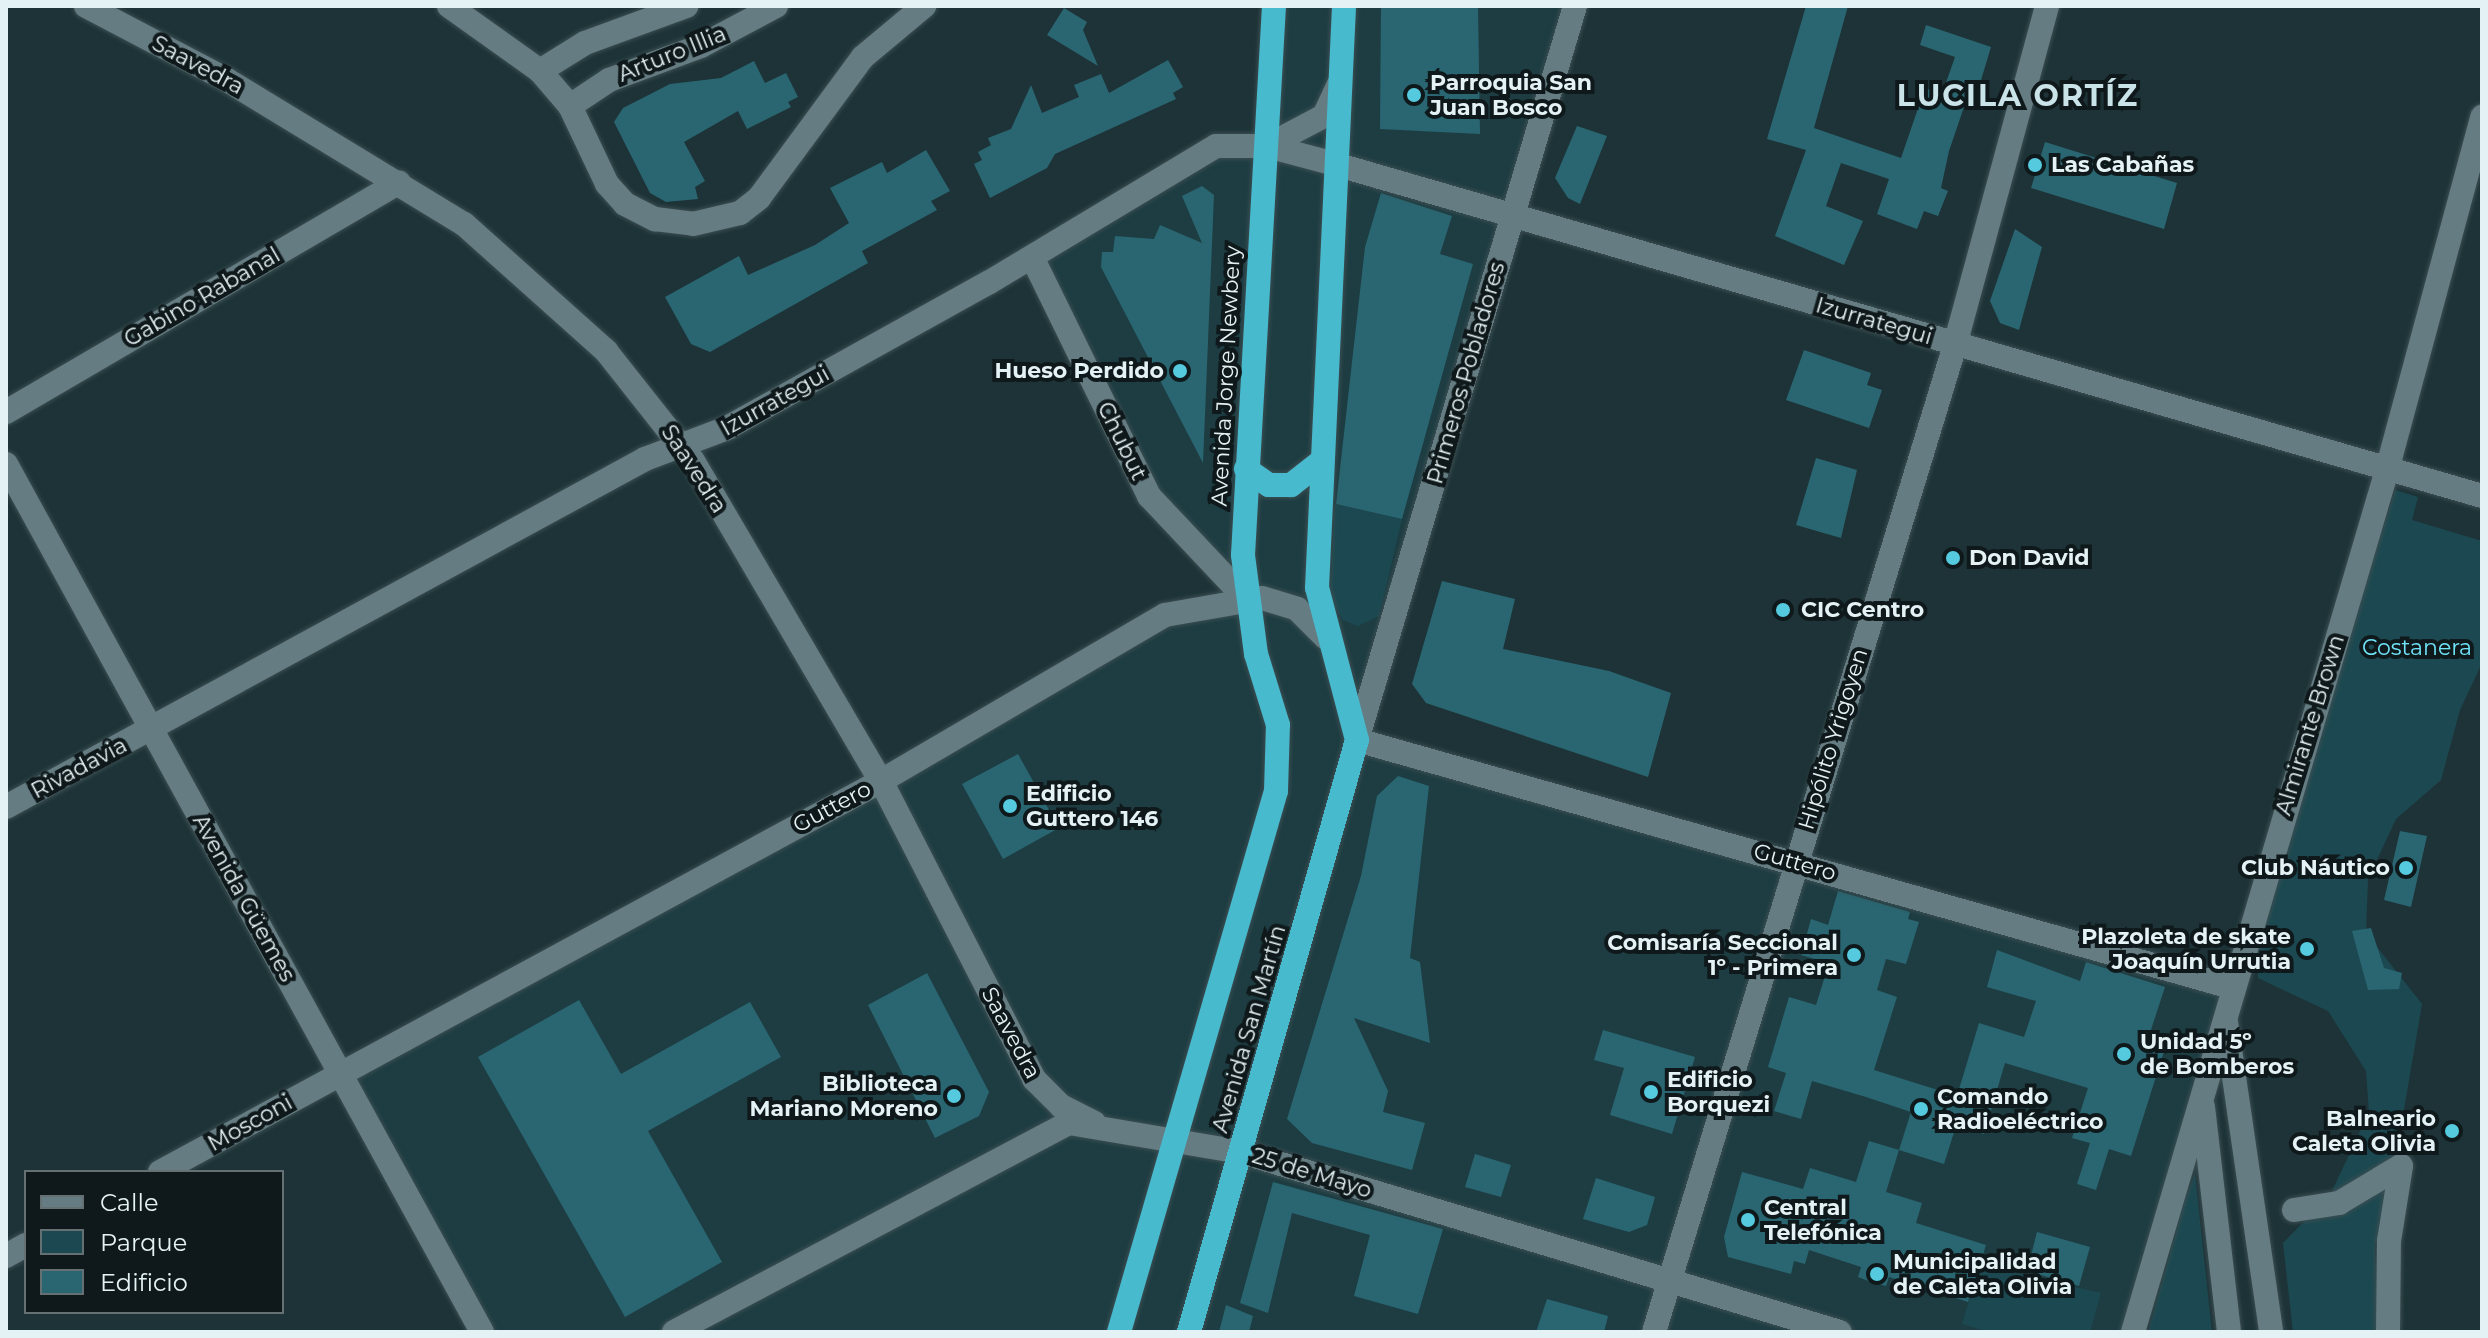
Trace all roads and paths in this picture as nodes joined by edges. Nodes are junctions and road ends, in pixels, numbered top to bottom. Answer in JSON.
{"nodes":[{"id":1,"x":86,"y":6,"type":"edge"},
{"id":2,"x":449,"y":6,"type":"edge"},
{"id":3,"x":686,"y":6,"type":"edge"},
{"id":4,"x":776,"y":6,"type":"edge"},
{"id":5,"x":924,"y":6,"type":"edge"},
{"id":6,"x":1274,"y":6,"type":"edge"},
{"id":7,"x":1344,"y":6,"type":"edge"},
{"id":8,"x":1575,"y":6,"type":"edge"},
{"id":9,"x":2047,"y":6,"type":"edge"},
{"id":10,"x":540,"y":71,"type":"junction"},
{"id":11,"x":1341,"y":78,"type":"junction"},
{"id":12,"x":570,"y":106,"type":"junction"},
{"id":13,"x":2482,"y":117,"type":"edge"},
{"id":14,"x":1267,"y":146,"type":"junction"},
{"id":15,"x":1335,"y":164,"type":"junction"},
{"id":16,"x":399,"y":182,"type":"junction"},
{"id":17,"x":1513,"y":214,"type":"junction"},
{"id":18,"x":1032,"y":257,"type":"junction"},
{"id":19,"x":1955,"y":345,"type":"junction"},
{"id":20,"x":6,"y":412,"type":"edge"},
{"id":21,"x":682,"y":445,"type":"junction"},
{"id":22,"x":1319,"y":463,"type":"junction"},
{"id":23,"x":6,"y":464,"type":"edge"},
{"id":24,"x":1246,"y":469,"type":"junction"},
{"id":25,"x":2387,"y":470,"type":"junction"},
{"id":26,"x":2482,"y":496,"type":"edge"},
{"id":27,"x":1247,"y":600,"type":"junction"},
{"id":28,"x":1325,"y":637,"type":"junction"},
{"id":29,"x":152,"y":729,"type":"junction"},
{"id":30,"x":1357,"y":740,"type":"junction"},
{"id":31,"x":1280,"y":746,"type":"joint"},
{"id":32,"x":881,"y":781,"type":"junction"},
{"id":33,"x":6,"y":807,"type":"edge"},
{"id":34,"x":1795,"y":862,"type":"junction"},
{"id":35,"x":2231,"y":987,"type":"junction"},
{"id":36,"x":2225,"y":1012,"type":"junction"},
{"id":37,"x":340,"y":1074,"type":"junction"},
{"id":38,"x":2202,"y":1097,"type":"junction"},
{"id":39,"x":1094,"y":1123,"type":"junction"},
{"id":40,"x":1173,"y":1139,"type":"junction"},
{"id":41,"x":1241,"y":1152,"type":"junction"},
{"id":42,"x":164,"y":1170,"type":"edge"},
{"id":43,"x":2294,"y":1210,"type":"dead end"},
{"id":44,"x":24,"y":1246,"type":"edge"},
{"id":45,"x":6,"y":1256,"type":"edge"},
{"id":46,"x":1670,"y":1279,"type":"junction"},
{"id":47,"x":482,"y":1332,"type":"edge"},
{"id":48,"x":674,"y":1332,"type":"edge"},
{"id":49,"x":1119,"y":1332,"type":"edge"},
{"id":50,"x":1189,"y":1332,"type":"edge"},
{"id":51,"x":1654,"y":1332,"type":"edge"},
{"id":52,"x":1840,"y":1332,"type":"edge"},
{"id":53,"x":2133,"y":1332,"type":"edge"},
{"id":54,"x":2229,"y":1332,"type":"edge"},
{"id":55,"x":2271,"y":1332,"type":"edge"},
{"id":56,"x":2388,"y":1332,"type":"edge"}],
"edges":[{"from":1,"to":16,"type":"street","name":"Saavedra"},
{"from":2,"to":10,"type":"street"},
{"from":3,"to":10,"type":"street"},
{"from":4,"to":12,"type":"street","name":"Arturo Illia"},
{"from":5,"to":12,"type":"street"},
{"from":6,"to":14,"type":"highway","name":"Avenida Jorge Newbery"},
{"from":7,"to":11,"type":"highway"},
{"from":8,"to":17,"type":"street","name":"Primeros Pobladores"},
{"from":9,"to":19,"type":"street","name":"Hipólito Yrigoyen"},
{"from":10,"to":12,"type":"street"},
{"from":11,"to":14,"type":"street","name":"Izurrategui"},
{"from":11,"to":15,"type":"highway"},
{"from":13,"to":25,"type":"street","name":"Almirante Brown"},
{"from":14,"to":15,"type":"street","name":"Izurrategui"},
{"from":14,"to":18,"type":"street","name":"Izurrategui"},
{"from":14,"to":24,"type":"highway","name":"Avenida Jorge Newbery"},
{"from":15,"to":17,"type":"street","name":"Izurrategui"},
{"from":15,"to":22,"type":"highway"},
{"from":16,"to":20,"type":"street","name":"Gabino Rabanal"},
{"from":16,"to":21,"type":"street","name":"Saavedra"},
{"from":17,"to":19,"type":"street","name":"Izurrategui"},
{"from":17,"to":30,"type":"street","name":"Primeros Pobladores"},
{"from":18,"to":21,"type":"street","name":"Izurrategui"},
{"from":18,"to":27,"type":"street","name":"Chubut"},
{"from":19,"to":25,"type":"street","name":"Izurrategui"},
{"from":19,"to":34,"type":"street","name":"Hipólito Yrigoyen"},
{"from":21,"to":29,"type":"street","name":"Izurrategui"},
{"from":21,"to":32,"type":"street","name":"Saavedra"},
{"from":22,"to":24,"type":"highway"},
{"from":22,"to":28,"type":"highway"},
{"from":23,"to":29,"type":"street","name":"Avenida Güemes"},
{"from":24,"to":27,"type":"highway","name":"Avenida Jorge Newbery"},
{"from":25,"to":26,"type":"street","name":"Izurrategui"},
{"from":25,"to":35,"type":"street","name":"Almirante Brown"},
{"from":27,"to":28,"type":"street","name":"Guttero"},
{"from":27,"to":31,"type":"highway","name":"Avenida Jorge Newbery"},
{"from":27,"to":32,"type":"street","name":"Guttero"},
{"from":28,"to":30,"type":"highway"},
{"from":29,"to":33,"type":"street","name":"Rivadavia"},
{"from":29,"to":37,"type":"street","name":"Avenida Güemes"},
{"from":30,"to":34,"type":"street","name":"Guttero"},
{"from":30,"to":41,"type":"highway","name":"Avenida San Martín"},
{"from":31,"to":40,"type":"highway","name":"Avenida San Martín"},
{"from":32,"to":37,"type":"street","name":"Guttero"},
{"from":32,"to":39,"type":"street","name":"Saavedra"},
{"from":34,"to":35,"type":"street","name":"Guttero"},
{"from":34,"to":46,"type":"street","name":"Hipólito Yrigoyen"},
{"from":35,"to":36,"type":"street","name":"Almirante Brown"},
{"from":36,"to":38,"type":"street","name":"Almirante Brown"},
{"from":36,"to":55,"type":"street"},
{"from":37,"to":42,"type":"street","name":"Mosconi"},
{"from":37,"to":47,"type":"street","name":"Avenida Güemes"},
{"from":38,"to":53,"type":"street","name":"Almirante Brown"},
{"from":38,"to":54,"type":"street"},
{"from":39,"to":40,"type":"street","name":"25 de Mayo"},
{"from":39,"to":48,"type":"street","name":"25 de Mayo"},
{"from":40,"to":41,"type":"street","name":"25 de Mayo"},
{"from":40,"to":49,"type":"highway","name":"Avenida San Martín"},
{"from":41,"to":46,"type":"street","name":"25 de Mayo"},
{"from":41,"to":50,"type":"highway","name":"Avenida San Martín"},
{"from":43,"to":56,"type":"street"},
{"from":44,"to":45,"type":"street"},
{"from":46,"to":51,"type":"street","name":"Hipólito Yrigoyen"},
{"from":46,"to":52,"type":"street","name":"25 de Mayo"}]}
